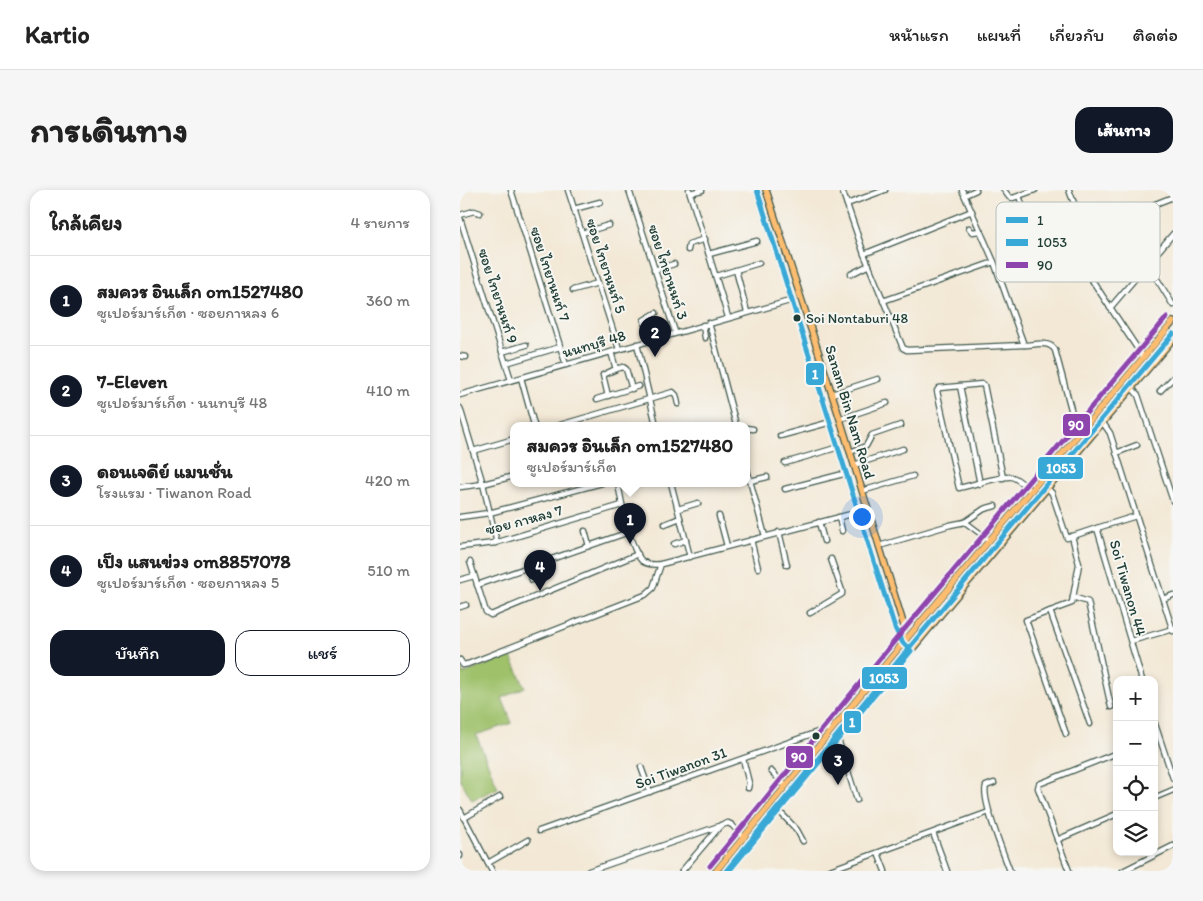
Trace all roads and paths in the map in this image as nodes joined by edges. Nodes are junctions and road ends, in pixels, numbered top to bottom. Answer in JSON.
{"nodes":[{"id":1,"x":511,"y":190,"type":"edge"},
{"id":2,"x":568,"y":190,"type":"edge"},
{"id":3,"x":629,"y":190,"type":"edge"},
{"id":4,"x":702,"y":190,"type":"edge"},
{"id":5,"x":757,"y":190,"type":"edge"},
{"id":6,"x":766,"y":190,"type":"edge"},
{"id":7,"x":842,"y":190,"type":"edge"},
{"id":8,"x":885,"y":190,"type":"edge"},
{"id":9,"x":976,"y":190,"type":"edge"},
{"id":10,"x":1004,"y":190,"type":"edge"},
{"id":11,"x":1035,"y":190,"type":"edge"},
{"id":12,"x":1069,"y":190,"type":"edge"},
{"id":13,"x":690,"y":192,"type":"edge"},
{"id":14,"x":964,"y":193,"type":"edge"},
{"id":15,"x":1020,"y":196,"type":"junction"},
{"id":16,"x":1173,"y":197,"type":"edge"},
{"id":17,"x":600,"y":202,"type":"dead end"},
{"id":18,"x":1022,"y":202,"type":"edge"},
{"id":19,"x":1074,"y":202,"type":"edge"},
{"id":20,"x":1160,"y":202,"type":"edge"},
{"id":21,"x":848,"y":204,"type":"junction"},
{"id":22,"x":574,"y":209,"type":"junction"},
{"id":23,"x":972,"y":212,"type":"junction"},
{"id":24,"x":480,"y":213,"type":"dead end"},
{"id":25,"x":460,"y":217,"type":"edge"},
{"id":26,"x":609,"y":225,"type":"dead end"},
{"id":27,"x":968,"y":228,"type":"dead end"},
{"id":28,"x":980,"y":231,"type":"junction"},
{"id":29,"x":582,"y":234,"type":"junction"},
{"id":30,"x":1173,"y":234,"type":"edge"},
{"id":31,"x":705,"y":239,"type":"junction"},
{"id":32,"x":757,"y":241,"type":"dead end"},
{"id":33,"x":1160,"y":249,"type":"edge"},
{"id":34,"x":688,"y":250,"type":"dead end"},
{"id":35,"x":709,"y":254,"type":"junction"},
{"id":36,"x":864,"y":254,"type":"junction"},
{"id":37,"x":994,"y":262,"type":"junction"},
{"id":38,"x":759,"y":263,"type":"dead end"},
{"id":39,"x":674,"y":264,"type":"dead end"},
{"id":40,"x":869,"y":265,"type":"junction"},
{"id":41,"x":996,"y":268,"type":"edge"},
{"id":42,"x":654,"y":270,"type":"junction"},
{"id":43,"x":736,"y":270,"type":"junction"},
{"id":44,"x":851,"y":274,"type":"dead end"},
{"id":45,"x":716,"y":276,"type":"junction"},
{"id":46,"x":1001,"y":282,"type":"edge"},
{"id":47,"x":1093,"y":282,"type":"edge"},
{"id":48,"x":1132,"y":282,"type":"edge"},
{"id":49,"x":1159,"y":282,"type":"edge"},
{"id":50,"x":598,"y":283,"type":"junction"},
{"id":51,"x":573,"y":290,"type":"dead end"},
{"id":52,"x":801,"y":297,"type":"junction"},
{"id":53,"x":793,"y":300,"type":"junction"},
{"id":54,"x":883,"y":301,"type":"junction"},
{"id":55,"x":1173,"y":305,"type":"edge"},
{"id":56,"x":1110,"y":308,"type":"junction"},
{"id":57,"x":747,"y":312,"type":"junction"},
{"id":58,"x":656,"y":313,"type":"dead end"},
{"id":59,"x":728,"y":317,"type":"junction"},
{"id":60,"x":1173,"y":322,"type":"edge"},
{"id":61,"x":709,"y":323,"type":"junction"},
{"id":62,"x":703,"y":325,"type":"junction"},
{"id":63,"x":675,"y":332,"type":"junction"},
{"id":64,"x":705,"y":338,"type":"dead end"},
{"id":65,"x":650,"y":340,"type":"junction"},
{"id":66,"x":1173,"y":340,"type":"edge"},
{"id":67,"x":637,"y":344,"type":"junction"},
{"id":68,"x":526,"y":345,"type":"dead end"},
{"id":69,"x":1024,"y":345,"type":"junction"},
{"id":70,"x":560,"y":347,"type":"junction"},
{"id":71,"x":619,"y":349,"type":"junction"},
{"id":72,"x":502,"y":352,"type":"junction"},
{"id":73,"x":611,"y":352,"type":"junction"},
{"id":74,"x":460,"y":356,"type":"edge"},
{"id":75,"x":466,"y":357,"type":"dead end"},
{"id":76,"x":1143,"y":357,"type":"junction"},
{"id":77,"x":506,"y":363,"type":"junction"},
{"id":78,"x":566,"y":365,"type":"junction"},
{"id":79,"x":616,"y":369,"type":"junction"},
{"id":80,"x":521,"y":378,"type":"junction"},
{"id":81,"x":1173,"y":378,"type":"edge"},
{"id":82,"x":878,"y":379,"type":"dead end"},
{"id":83,"x":511,"y":380,"type":"junction"},
{"id":84,"x":639,"y":386,"type":"dead end"},
{"id":85,"x":960,"y":386,"type":"junction"},
{"id":86,"x":632,"y":388,"type":"junction"},
{"id":87,"x":1132,"y":388,"type":"junction"},
{"id":88,"x":1160,"y":391,"type":"dead end"},
{"id":89,"x":832,"y":394,"type":"junction"},
{"id":90,"x":460,"y":395,"type":"edge"},
{"id":91,"x":608,"y":396,"type":"junction"},
{"id":92,"x":596,"y":399,"type":"dead end"},
{"id":93,"x":650,"y":399,"type":"junction"},
{"id":94,"x":887,"y":403,"type":"dead end"},
{"id":95,"x":678,"y":404,"type":"dead end"},
{"id":96,"x":460,"y":408,"type":"edge"},
{"id":97,"x":840,"y":418,"type":"junction"},
{"id":98,"x":533,"y":422,"type":"edge"},
{"id":99,"x":570,"y":422,"type":"edge"},
{"id":100,"x":655,"y":422,"type":"edge"},
{"id":101,"x":735,"y":422,"type":"edge"},
{"id":102,"x":831,"y":422,"type":"junction"},
{"id":103,"x":1103,"y":422,"type":"junction"},
{"id":104,"x":901,"y":425,"type":"dead end"},
{"id":105,"x":1085,"y":427,"type":"junction"},
{"id":106,"x":1093,"y":434,"type":"junction"},
{"id":107,"x":1078,"y":435,"type":"junction"},
{"id":108,"x":780,"y":436,"type":"dead end"},
{"id":109,"x":510,"y":440,"type":"edge"},
{"id":110,"x":1137,"y":445,"type":"dead end"},
{"id":111,"x":839,"y":447,"type":"junction"},
{"id":112,"x":904,"y":449,"type":"dead end"},
{"id":113,"x":473,"y":450,"type":"junction"},
{"id":114,"x":850,"y":452,"type":"junction"},
{"id":115,"x":1116,"y":453,"type":"junction"},
{"id":116,"x":786,"y":463,"type":"dead end"},
{"id":117,"x":854,"y":466,"type":"junction"},
{"id":118,"x":847,"y":473,"type":"junction"},
{"id":119,"x":913,"y":476,"type":"dead end"},
{"id":120,"x":510,"y":477,"type":"edge"},
{"id":121,"x":767,"y":477,"type":"dead end"},
{"id":122,"x":1004,"y":478,"type":"junction"},
{"id":123,"x":750,"y":481,"type":"joint"},
{"id":124,"x":483,"y":484,"type":"junction"},
{"id":125,"x":980,"y":484,"type":"junction"},
{"id":126,"x":460,"y":487,"type":"edge"},
{"id":127,"x":587,"y":487,"type":"edge"},
{"id":128,"x":619,"y":487,"type":"edge"},
{"id":129,"x":674,"y":487,"type":"edge"},
{"id":130,"x":785,"y":489,"type":"dead end"},
{"id":131,"x":1048,"y":489,"type":"junction"},
{"id":132,"x":862,"y":491,"type":"junction"},
{"id":133,"x":1031,"y":491,"type":"junction"},
{"id":134,"x":1173,"y":501,"type":"edge"},
{"id":135,"x":698,"y":503,"type":"dead end"},
{"id":136,"x":622,"y":505,"type":"junction"},
{"id":137,"x":995,"y":506,"type":"dead end"},
{"id":138,"x":678,"y":509,"type":"junction"},
{"id":139,"x":859,"y":512,"type":"junction"},
{"id":140,"x":489,"y":513,"type":"junction"},
{"id":141,"x":719,"y":516,"type":"dead end"},
{"id":142,"x":1136,"y":516,"type":"junction"},
{"id":143,"x":460,"y":517,"type":"edge"},
{"id":144,"x":839,"y":517,"type":"junction"},
{"id":145,"x":680,"y":518,"type":"junction"},
{"id":146,"x":819,"y":522,"type":"junction"},
{"id":147,"x":965,"y":522,"type":"junction"},
{"id":148,"x":665,"y":524,"type":"dead end"},
{"id":149,"x":1097,"y":528,"type":"junction"},
{"id":150,"x":585,"y":531,"type":"dead end"},
{"id":151,"x":842,"y":531,"type":"dead end"},
{"id":152,"x":629,"y":532,"type":"junction"},
{"id":153,"x":779,"y":532,"type":"junction"},
{"id":154,"x":764,"y":536,"type":"junction"},
{"id":155,"x":1072,"y":536,"type":"junction"},
{"id":156,"x":686,"y":540,"type":"junction"},
{"id":157,"x":751,"y":540,"type":"junction"},
{"id":158,"x":990,"y":540,"type":"junction"},
{"id":159,"x":824,"y":541,"type":"dead end"},
{"id":160,"x":495,"y":542,"type":"junction"},
{"id":161,"x":674,"y":544,"type":"dead end"},
{"id":162,"x":589,"y":546,"type":"junction"},
{"id":163,"x":727,"y":546,"type":"junction"},
{"id":164,"x":879,"y":546,"type":"junction"},
{"id":165,"x":460,"y":547,"type":"edge"},
{"id":166,"x":638,"y":554,"type":"junction"},
{"id":167,"x":690,"y":557,"type":"junction"},
{"id":168,"x":831,"y":559,"type":"dead end"},
{"id":169,"x":470,"y":562,"type":"dead end"},
{"id":170,"x":661,"y":564,"type":"junction"},
{"id":171,"x":787,"y":565,"type":"dead end"},
{"id":172,"x":528,"y":567,"type":"junction"},
{"id":173,"x":758,"y":568,"type":"dead end"},
{"id":174,"x":474,"y":576,"type":"junction"},
{"id":175,"x":460,"y":580,"type":"edge"},
{"id":176,"x":532,"y":580,"type":"dead end"},
{"id":177,"x":477,"y":585,"type":"junction"},
{"id":178,"x":1173,"y":595,"type":"edge"},
{"id":179,"x":1073,"y":597,"type":"junction"},
{"id":180,"x":1163,"y":599,"type":"junction"},
{"id":181,"x":466,"y":605,"type":"dead end"},
{"id":182,"x":460,"y":607,"type":"edge"},
{"id":183,"x":1050,"y":611,"type":"junction"},
{"id":184,"x":810,"y":613,"type":"dead end"},
{"id":185,"x":1173,"y":630,"type":"edge"},
{"id":186,"x":1131,"y":641,"type":"junction"},
{"id":187,"x":903,"y":643,"type":"junction"},
{"id":188,"x":911,"y":651,"type":"junction"},
{"id":189,"x":460,"y":660,"type":"edge"},
{"id":190,"x":1141,"y":676,"type":"edge"},
{"id":191,"x":1111,"y":708,"type":"dead end"},
{"id":192,"x":1090,"y":724,"type":"dead end"},
{"id":193,"x":832,"y":730,"type":"junction"},
{"id":194,"x":1066,"y":734,"type":"dead end"},
{"id":195,"x":838,"y":739,"type":"junction"},
{"id":196,"x":1158,"y":740,"type":"edge"},
{"id":197,"x":1113,"y":756,"type":"edge"},
{"id":198,"x":743,"y":759,"type":"junction"},
{"id":199,"x":641,"y":767,"type":"dead end"},
{"id":200,"x":771,"y":771,"type":"dead end"},
{"id":201,"x":1173,"y":778,"type":"edge"},
{"id":202,"x":994,"y":783,"type":"dead end"},
{"id":203,"x":786,"y":786,"type":"junction"},
{"id":204,"x":748,"y":788,"type":"dead end"},
{"id":205,"x":1173,"y":790,"type":"edge"},
{"id":206,"x":650,"y":792,"type":"junction"},
{"id":207,"x":1158,"y":796,"type":"edge"},
{"id":208,"x":500,"y":797,"type":"dead end"},
{"id":209,"x":857,"y":800,"type":"dead end"},
{"id":210,"x":460,"y":810,"type":"edge"},
{"id":211,"x":779,"y":811,"type":"junction"},
{"id":212,"x":989,"y":812,"type":"junction"},
{"id":213,"x":1113,"y":816,"type":"edge"},
{"id":214,"x":464,"y":818,"type":"junction"},
{"id":215,"x":722,"y":824,"type":"junction"},
{"id":216,"x":539,"y":832,"type":"dead end"},
{"id":217,"x":933,"y":833,"type":"junction"},
{"id":218,"x":744,"y":838,"type":"junction"},
{"id":219,"x":528,"y":840,"type":"dead end"},
{"id":220,"x":1057,"y":840,"type":"junction"},
{"id":221,"x":803,"y":841,"type":"dead end"},
{"id":222,"x":1173,"y":846,"type":"edge"},
{"id":223,"x":878,"y":853,"type":"junction"},
{"id":224,"x":488,"y":863,"type":"junction"},
{"id":225,"x":730,"y":870,"type":"edge"},
{"id":226,"x":492,"y":871,"type":"edge"},
{"id":227,"x":589,"y":871,"type":"edge"},
{"id":228,"x":682,"y":871,"type":"edge"},
{"id":229,"x":716,"y":871,"type":"edge"},
{"id":230,"x":827,"y":871,"type":"edge"},
{"id":231,"x":885,"y":871,"type":"edge"},
{"id":232,"x":947,"y":871,"type":"edge"},
{"id":233,"x":1010,"y":871,"type":"edge"},
{"id":234,"x":1069,"y":871,"type":"edge"},
{"id":235,"x":1123,"y":871,"type":"edge"}],
"edges":[{"from":1,"to":70,"type":"street","name":"ซอย ไทยานนท์ 7"},
{"from":2,"to":22,"type":"street","name":"ซอย ไทยานนท์ 5"},
{"from":3,"to":42,"type":"street","name":"ซอย ไทยานนท์ 3"},
{"from":4,"to":13,"type":"street"},
{"from":5,"to":53,"type":"main road","name":"Sanam Bin Nam Road"},
{"from":6,"to":52,"type":"main road","name":"Sanam Bin Nam Road"},
{"from":7,"to":21,"type":"street"},
{"from":8,"to":21,"type":"street"},
{"from":9,"to":14,"type":"street"},
{"from":10,"to":15,"type":"street"},
{"from":11,"to":15,"type":"street"},
{"from":12,"to":19,"type":"street"},
{"from":13,"to":31,"type":"street"},
{"from":14,"to":23,"type":"street"},
{"from":15,"to":18,"type":"street"},
{"from":16,"to":20,"type":"street"},
{"from":17,"to":22,"type":"street"},
{"from":21,"to":36,"type":"street"},
{"from":22,"to":29,"type":"street","name":"ซอย ไทยานนท์ 5"},
{"from":23,"to":28,"type":"street"},
{"from":23,"to":36,"type":"street"},
{"from":24,"to":25,"type":"street"},
{"from":25,"to":72,"type":"street","name":"ซอย ไทยานนท์ 9"},
{"from":26,"to":29,"type":"street"},
{"from":27,"to":28,"type":"street"},
{"from":28,"to":37,"type":"street"},
{"from":29,"to":50,"type":"street","name":"ซอย ไทยานนท์ 5"},
{"from":30,"to":33,"type":"street"},
{"from":31,"to":34,"type":"street"},
{"from":31,"to":35,"type":"street"},
{"from":32,"to":35,"type":"street"},
{"from":35,"to":45,"type":"street"},
{"from":36,"to":40,"type":"street"},
{"from":37,"to":41,"type":"street"},
{"from":37,"to":54,"type":"street"},
{"from":38,"to":43,"type":"street"},
{"from":39,"to":42,"type":"street"},
{"from":40,"to":44,"type":"street"},
{"from":40,"to":54,"type":"street"},
{"from":42,"to":63,"type":"street","name":"ซอย ไทยานนท์ 3"},
{"from":43,"to":45,"type":"street"},
{"from":43,"to":57,"type":"street"},
{"from":45,"to":59,"type":"street"},
{"from":46,"to":69,"type":"street"},
{"from":47,"to":56,"type":"street"},
{"from":48,"to":56,"type":"street"},
{"from":49,"to":55,"type":"street"},
{"from":50,"to":51,"type":"street"},
{"from":50,"to":71,"type":"street","name":"ซอย ไทยานนท์ 5"},
{"from":52,"to":53,"type":"main road"},
{"from":52,"to":89,"type":"main road","name":"Sanam Bin Nam Road"},
{"from":53,"to":57,"type":"street","name":"นนทบุรี 48"},
{"from":53,"to":102,"type":"main road","name":"Sanam Bin Nam Road"},
{"from":54,"to":69,"type":"street"},
{"from":56,"to":76,"type":"street"},
{"from":57,"to":59,"type":"street","name":"นนทบุรี 48"},
{"from":58,"to":65,"type":"street"},
{"from":59,"to":61,"type":"street","name":"นนทบุรี 48"},
{"from":60,"to":76,"type":"main road"},
{"from":61,"to":62,"type":"street","name":"นนทบุรี 48"},
{"from":61,"to":101,"type":"street"},
{"from":62,"to":63,"type":"street","name":"นนทบุรี 48"},
{"from":62,"to":64,"type":"street"},
{"from":63,"to":65,"type":"street","name":"นนทบุรี 48"},
{"from":65,"to":67,"type":"street","name":"นนทบุรี 48"},
{"from":66,"to":87,"type":"main road"},
{"from":67,"to":71,"type":"street","name":"นนทบุรี 48"},
{"from":67,"to":93,"type":"street"},
{"from":68,"to":72,"type":"street"},
{"from":69,"to":107,"type":"street"},
{"from":70,"to":77,"type":"street"},
{"from":70,"to":78,"type":"street","name":"ซอย ไทยานนท์ 7"},
{"from":71,"to":73,"type":"street","name":"นนทบุรี 48"},
{"from":72,"to":77,"type":"street","name":"ซอย ไทยานนท์ 9"},
{"from":73,"to":78,"type":"street","name":"นนทบุรี 48"},
{"from":73,"to":79,"type":"street"},
{"from":74,"to":75,"type":"street"},
{"from":76,"to":105,"type":"main road"},
{"from":77,"to":83,"type":"street","name":"ซอย ไทยานนท์ 9"},
{"from":78,"to":80,"type":"street","name":"นนทบุรี 48"},
{"from":79,"to":86,"type":"street"},
{"from":79,"to":91,"type":"street"},
{"from":80,"to":83,"type":"street","name":"นนทบุรี 48"},
{"from":80,"to":98,"type":"street"},
{"from":81,"to":88,"type":"street"},
{"from":82,"to":89,"type":"street"},
{"from":83,"to":90,"type":"street","name":"นนทบุรี 48"},
{"from":84,"to":86,"type":"street"},
{"from":85,"to":122,"type":"street"},
{"from":85,"to":125,"type":"street"},
{"from":85,"to":125,"type":"street"},
{"from":86,"to":91,"type":"street"},
{"from":87,"to":103,"type":"main road"},
{"from":87,"to":134,"type":"street"},
{"from":89,"to":97,"type":"main road","name":"Sanam Bin Nam Road"},
{"from":91,"to":92,"type":"street"},
{"from":93,"to":95,"type":"street"},
{"from":93,"to":99,"type":"street"},
{"from":93,"to":100,"type":"street"},
{"from":94,"to":97,"type":"street"},
{"from":96,"to":113,"type":"street"},
{"from":97,"to":114,"type":"main road","name":"Sanam Bin Nam Road"},
{"from":102,"to":108,"type":"street"},
{"from":102,"to":111,"type":"main road","name":"Sanam Bin Nam Road"},
{"from":103,"to":106,"type":"main road"},
{"from":103,"to":115,"type":"street"},
{"from":104,"to":114,"type":"street"},
{"from":105,"to":106,"type":"main road"},
{"from":105,"to":107,"type":"main road"},
{"from":106,"to":131,"type":"main road"},
{"from":107,"to":133,"type":"main road"},
{"from":109,"to":113,"type":"street"},
{"from":110,"to":115,"type":"street"},
{"from":111,"to":116,"type":"street"},
{"from":111,"to":118,"type":"main road","name":"Sanam Bin Nam Road"},
{"from":112,"to":117,"type":"street"},
{"from":113,"to":124,"type":"street"},
{"from":114,"to":117,"type":"main road","name":"Sanam Bin Nam Road"},
{"from":115,"to":142,"type":"street"},
{"from":117,"to":132,"type":"main road","name":"Sanam Bin Nam Road"},
{"from":118,"to":130,"type":"street"},
{"from":118,"to":139,"type":"main road","name":"Sanam Bin Nam Road"},
{"from":119,"to":132,"type":"street"},
{"from":120,"to":124,"type":"street"},
{"from":121,"to":123,"type":"street"},
{"from":122,"to":125,"type":"street"},
{"from":122,"to":133,"type":"street"},
{"from":123,"to":154,"type":"street"},
{"from":124,"to":126,"type":"street"},
{"from":124,"to":140,"type":"street"},
{"from":127,"to":140,"type":"street"},
{"from":128,"to":136,"type":"street"},
{"from":129,"to":138,"type":"street"},
{"from":131,"to":155,"type":"street"},
{"from":131,"to":188,"type":"main road"},
{"from":132,"to":164,"type":"main road","name":"Sanam Bin Nam Road"},
{"from":133,"to":158,"type":"main road"},
{"from":135,"to":138,"type":"street"},
{"from":136,"to":152,"type":"street"},
{"from":136,"to":160,"type":"street","name":"ซอย กาหลง 7"},
{"from":137,"to":147,"type":"street"},
{"from":138,"to":145,"type":"street"},
{"from":139,"to":144,"type":"street"},
{"from":139,"to":187,"type":"main road","name":"Sanam Bin Nam Road"},
{"from":140,"to":143,"type":"street"},
{"from":140,"to":160,"type":"street"},
{"from":141,"to":163,"type":"street"},
{"from":142,"to":149,"type":"street"},
{"from":142,"to":180,"type":"street"},
{"from":144,"to":146,"type":"street"},
{"from":144,"to":151,"type":"street"},
{"from":145,"to":148,"type":"street"},
{"from":145,"to":156,"type":"street"},
{"from":146,"to":153,"type":"street"},
{"from":146,"to":159,"type":"street"},
{"from":147,"to":158,"type":"street"},
{"from":147,"to":164,"type":"street"},
{"from":149,"to":155,"type":"street","name":"Soi Tiwanon 44"},
{"from":149,"to":186,"type":"street","name":"Soi Tiwanon 44"},
{"from":150,"to":162,"type":"street"},
{"from":152,"to":162,"type":"street"},
{"from":152,"to":166,"type":"street"},
{"from":153,"to":154,"type":"street"},
{"from":153,"to":171,"type":"street"},
{"from":154,"to":157,"type":"street"},
{"from":155,"to":179,"type":"street"},
{"from":156,"to":161,"type":"street"},
{"from":156,"to":167,"type":"street"},
{"from":157,"to":163,"type":"street"},
{"from":157,"to":173,"type":"street"},
{"from":158,"to":187,"type":"main road"},
{"from":160,"to":165,"type":"street","name":"ซอย กาหลง 7"},
{"from":162,"to":172,"type":"street"},
{"from":163,"to":167,"type":"street"},
{"from":164,"to":187,"type":"main road","name":"Sanam Bin Nam Road"},
{"from":166,"to":170,"type":"street"},
{"from":166,"to":177,"type":"street"},
{"from":167,"to":170,"type":"street"},
{"from":168,"to":184,"type":"street"},
{"from":169,"to":174,"type":"street"},
{"from":170,"to":189,"type":"street"},
{"from":172,"to":176,"type":"street"},
{"from":172,"to":177,"type":"street"},
{"from":174,"to":175,"type":"street"},
{"from":174,"to":177,"type":"street"},
{"from":178,"to":180,"type":"street"},
{"from":179,"to":183,"type":"street"},
{"from":179,"to":191,"type":"street"},
{"from":180,"to":185,"type":"street"},
{"from":181,"to":182,"type":"street"},
{"from":183,"to":192,"type":"street"},
{"from":183,"to":194,"type":"street"},
{"from":185,"to":186,"type":"street"},
{"from":186,"to":190,"type":"street","name":"Soi Tiwanon 44"},
{"from":187,"to":188,"type":"main road","name":"Sanam Bin Nam Road"},
{"from":187,"to":193,"type":"main road"},
{"from":188,"to":195,"type":"main road"},
{"from":193,"to":198,"type":"street","name":"Soi Tiwanon 31"},
{"from":193,"to":203,"type":"main road"},
{"from":195,"to":209,"type":"street"},
{"from":195,"to":211,"type":"main road"},
{"from":196,"to":201,"type":"street"},
{"from":197,"to":220,"type":"street"},
{"from":198,"to":204,"type":"street"},
{"from":198,"to":206,"type":"street","name":"Soi Tiwanon 31"},
{"from":199,"to":206,"type":"street"},
{"from":200,"to":203,"type":"street"},
{"from":202,"to":212,"type":"street"},
{"from":203,"to":218,"type":"main road"},
{"from":205,"to":207,"type":"street"},
{"from":206,"to":216,"type":"street","name":"Soi Tiwanon 31"},
{"from":208,"to":214,"type":"street"},
{"from":210,"to":214,"type":"street"},
{"from":211,"to":221,"type":"street"},
{"from":211,"to":225,"type":"main road"},
{"from":212,"to":217,"type":"street"},
{"from":212,"to":233,"type":"street"},
{"from":213,"to":220,"type":"street"},
{"from":214,"to":224,"type":"street"},
{"from":215,"to":218,"type":"street"},
{"from":215,"to":227,"type":"street"},
{"from":215,"to":228,"type":"street"},
{"from":217,"to":223,"type":"street"},
{"from":217,"to":232,"type":"street"},
{"from":218,"to":229,"type":"main road"},
{"from":219,"to":224,"type":"street"},
{"from":220,"to":234,"type":"street"},
{"from":222,"to":235,"type":"street"},
{"from":223,"to":230,"type":"street"},
{"from":223,"to":231,"type":"street"},
{"from":224,"to":226,"type":"street"}]}
